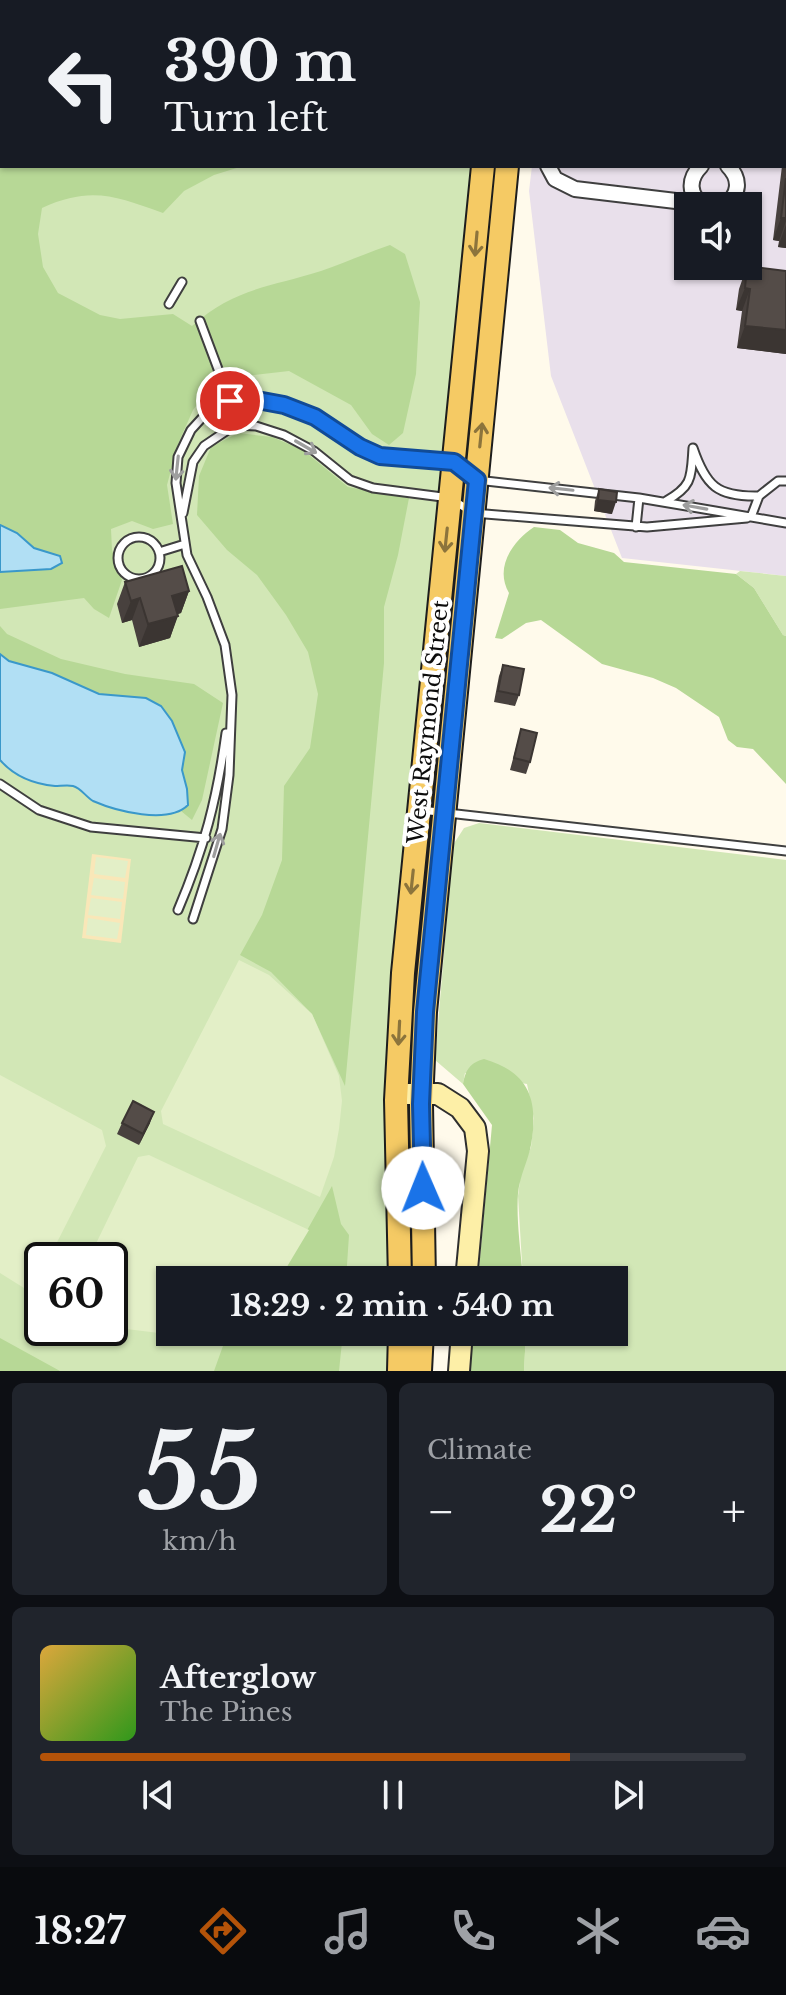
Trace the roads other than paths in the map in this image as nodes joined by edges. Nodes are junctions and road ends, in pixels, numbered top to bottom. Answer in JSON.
{"nodes":[{"id":1,"x":483,"y":168,"type":"edge"},
{"id":2,"x":507,"y":168,"type":"edge"},
{"id":3,"x":549,"y":168,"type":"edge"},
{"id":4,"x":700,"y":168,"type":"edge"},
{"id":5,"x":733,"y":169,"type":"edge"},
{"id":6,"x":691,"y":189,"type":"junction"},
{"id":7,"x":693,"y":192,"type":"edge"},
{"id":8,"x":736,"y":192,"type":"edge"},
{"id":9,"x":668,"y":200,"type":"junction"},
{"id":10,"x":674,"y":201,"type":"edge"},
{"id":11,"x":182,"y":282,"type":"dead end"},
{"id":12,"x":169,"y":304,"type":"dead end"},
{"id":13,"x":200,"y":321,"type":"dead end"},
{"id":14,"x":230,"y":401,"type":"junction"},
{"id":15,"x":235,"y":425,"type":"junction"},
{"id":16,"x":454,"y":462,"type":"junction"},
{"id":17,"x":477,"y":480,"type":"junction"},
{"id":18,"x":786,"y":481,"type":"edge"},
{"id":19,"x":759,"y":496,"type":"junction"},
{"id":20,"x":450,"y":498,"type":"junction"},
{"id":21,"x":639,"y":498,"type":"junction"},
{"id":22,"x":665,"y":502,"type":"junction"},
{"id":23,"x":473,"y":513,"type":"junction"},
{"id":24,"x":751,"y":517,"type":"junction"},
{"id":25,"x":183,"y":519,"type":"junction"},
{"id":26,"x":786,"y":523,"type":"edge"},
{"id":27,"x":636,"y":527,"type":"junction"},
{"id":28,"x":185,"y":544,"type":"junction"},
{"id":29,"x":159,"y":552,"type":"junction"},
{"id":30,"x":232,"y":695,"type":"junction"},
{"id":31,"x":0,"y":784,"type":"edge"},
{"id":32,"x":419,"y":810,"type":"junction"},
{"id":33,"x":444,"y":813,"type":"junction"},
{"id":34,"x":206,"y":838,"type":"junction"},
{"id":35,"x":786,"y":851,"type":"edge"},
{"id":36,"x":178,"y":910,"type":"dead end"},
{"id":37,"x":193,"y":919,"type":"dead end"},
{"id":38,"x":397,"y":1094,"type":"junction"},
{"id":39,"x":422,"y":1094,"type":"junction"},
{"id":40,"x":400,"y":1266,"type":"edge"},
{"id":41,"x":424,"y":1266,"type":"edge"},
{"id":42,"x":467,"y":1266,"type":"edge"},
{"id":43,"x":400,"y":1346,"type":"edge"},
{"id":44,"x":421,"y":1346,"type":"edge"},
{"id":45,"x":461,"y":1346,"type":"edge"},
{"id":46,"x":399,"y":1371,"type":"edge"},
{"id":47,"x":420,"y":1371,"type":"edge"},
{"id":48,"x":459,"y":1371,"type":"edge"}],
"edges":[{"from":1,"to":16,"type":"main road","name":"West Raymond Street","one_way":true},
{"from":17,"to":2,"type":"main road","name":"West Raymond Street","one_way":true},
{"from":3,"to":9,"type":"street"},
{"from":4,"to":6,"type":"street"},
{"from":5,"to":8,"type":"street"},
{"from":6,"to":7,"type":"street"},
{"from":6,"to":9,"type":"street"},
{"from":9,"to":10,"type":"street"},
{"from":11,"to":12,"type":"lane"},
{"from":13,"to":14,"type":"lane"},
{"from":14,"to":15,"type":"lane"},
{"from":14,"to":16,"type":"lane"},
{"from":14,"to":25,"type":"lane","one_way":true},
{"from":15,"to":20,"type":"lane","one_way":true},
{"from":15,"to":25,"type":"lane"},
{"from":16,"to":17,"type":"lane"},
{"from":16,"to":20,"type":"main road","name":"West Raymond Street"},
{"from":21,"to":17,"type":"lane","one_way":true},
{"from":17,"to":23,"type":"main road","name":"West Raymond Street"},
{"from":18,"to":19,"type":"lane"},
{"from":19,"to":22,"type":"lane"},
{"from":19,"to":24,"type":"lane"},
{"from":20,"to":23,"type":"lane"},
{"from":20,"to":32,"type":"main road","name":"West Raymond Street","one_way":true},
{"from":21,"to":22,"type":"lane"},
{"from":21,"to":27,"type":"lane"},
{"from":24,"to":22,"type":"lane","one_way":true},
{"from":23,"to":27,"type":"lane"},
{"from":23,"to":33,"type":"main road","name":"West Raymond Street"},
{"from":24,"to":26,"type":"lane"},
{"from":24,"to":27,"type":"lane"},
{"from":25,"to":28,"type":"lane"},
{"from":28,"to":29,"type":"lane"},
{"from":28,"to":30,"type":"lane"},
{"from":29,"to":29,"type":"lane"},
{"from":30,"to":34,"type":"lane"},
{"from":37,"to":30,"type":"lane","one_way":true},
{"from":31,"to":34,"type":"lane"},
{"from":32,"to":33,"type":"lane"},
{"from":32,"to":38,"type":"main road","name":"West Raymond Street","one_way":true},
{"from":33,"to":35,"type":"lane"},
{"from":33,"to":39,"type":"main road","name":"West Raymond Street"},
{"from":34,"to":36,"type":"lane"},
{"from":38,"to":39,"type":"street"},
{"from":38,"to":40,"type":"main road","name":"West Raymond Street"},
{"from":39,"to":41,"type":"main road","name":"West Raymond Street"},
{"from":39,"to":42,"type":"street"},
{"from":43,"to":46,"type":"main road"},
{"from":44,"to":47,"type":"main road"},
{"from":45,"to":48,"type":"street"}]}
